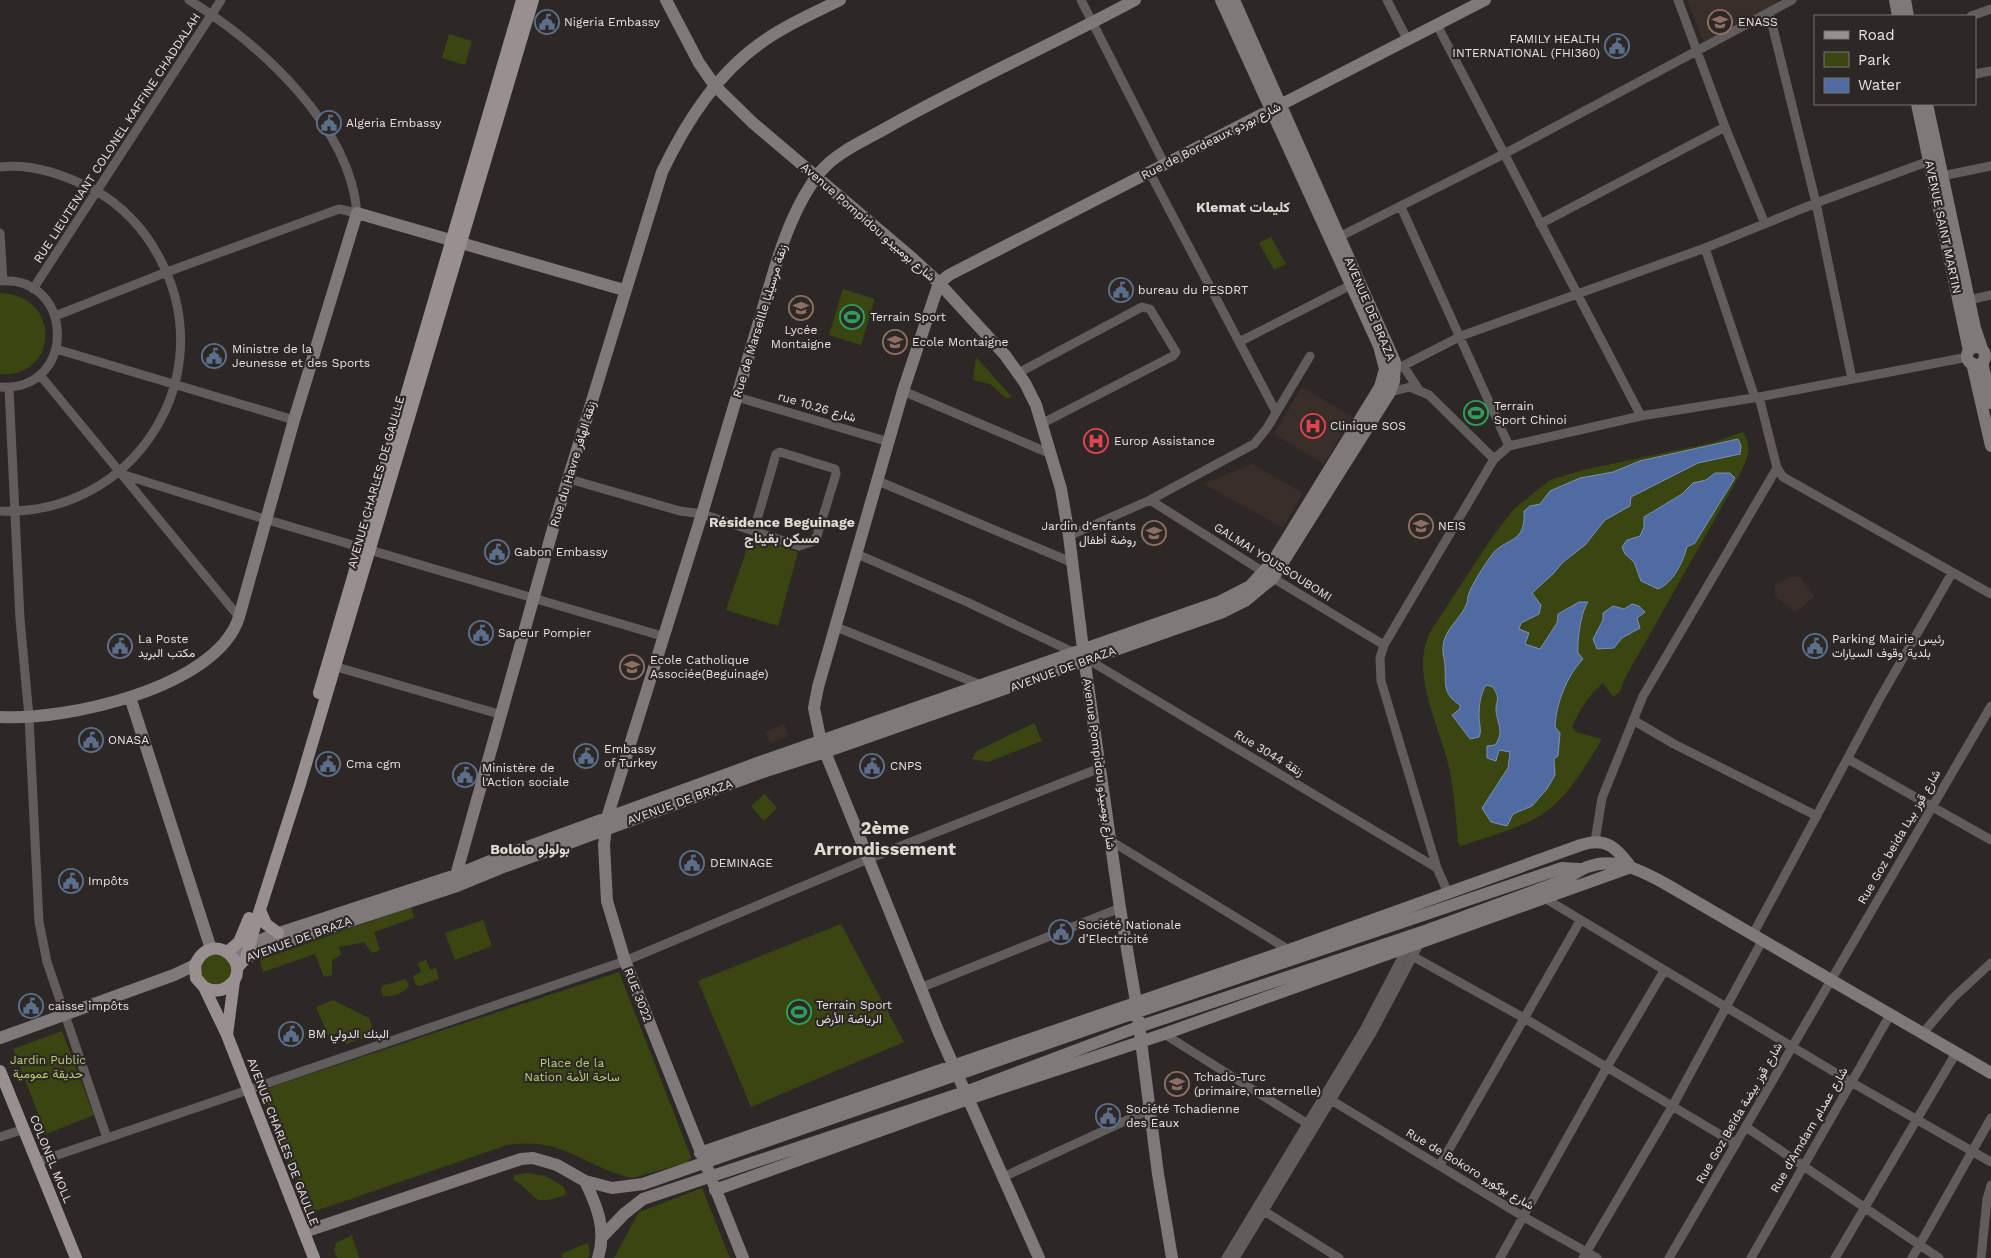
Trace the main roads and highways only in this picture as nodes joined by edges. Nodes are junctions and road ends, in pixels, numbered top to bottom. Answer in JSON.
{"nodes":[{"id":1,"x":522,"y":0,"type":"edge"},
{"id":2,"x":533,"y":0,"type":"edge"},
{"id":3,"x":666,"y":0,"type":"edge"},
{"id":4,"x":840,"y":0,"type":"edge"},
{"id":5,"x":1134,"y":0,"type":"edge"},
{"id":6,"x":1221,"y":0,"type":"edge"},
{"id":7,"x":1234,"y":0,"type":"edge"},
{"id":8,"x":1485,"y":0,"type":"edge"},
{"id":9,"x":1895,"y":0,"type":"edge"},
{"id":10,"x":1905,"y":0,"type":"edge"},
{"id":11,"x":1898,"y":15,"type":"edge"},
{"id":12,"x":1908,"y":15,"type":"edge"},
{"id":13,"x":715,"y":86,"type":"junction"},
{"id":14,"x":1917,"y":105,"type":"edge"},
{"id":15,"x":1927,"y":105,"type":"edge"},
{"id":16,"x":1277,"y":108,"type":"junction"},
{"id":17,"x":816,"y":178,"type":"junction"},
{"id":18,"x":456,"y":242,"type":"junction"},
{"id":19,"x":939,"y":283,"type":"junction"},
{"id":20,"x":624,"y":290,"type":"junction"},
{"id":21,"x":1978,"y":361,"type":"edge"},
{"id":22,"x":1395,"y":370,"type":"junction"},
{"id":23,"x":1991,"y":403,"type":"edge"},
{"id":24,"x":1991,"y":446,"type":"edge"},
{"id":25,"x":1268,"y":575,"type":"junction"},
{"id":26,"x":1083,"y":656,"type":"junction"},
{"id":27,"x":331,"y":665,"type":"junction"},
{"id":28,"x":130,"y":698,"type":"junction"},
{"id":29,"x":0,"y":717,"type":"edge"},
{"id":30,"x":823,"y":747,"type":"junction"},
{"id":31,"x":606,"y":824,"type":"junction"},
{"id":32,"x":1631,"y":867,"type":"junction"},
{"id":33,"x":1579,"y":869,"type":"junction"},
{"id":34,"x":457,"y":880,"type":"junction"},
{"id":35,"x":419,"y":892,"type":"junction"},
{"id":36,"x":260,"y":910,"type":"junction"},
{"id":37,"x":278,"y":933,"type":"junction"},
{"id":38,"x":1418,"y":937,"type":"junction"},
{"id":39,"x":211,"y":949,"type":"junction"},
{"id":40,"x":238,"y":957,"type":"junction"},
{"id":41,"x":195,"y":964,"type":"junction"},
{"id":42,"x":157,"y":981,"type":"junction"},
{"id":43,"x":234,"y":981,"type":"junction"},
{"id":44,"x":202,"y":986,"type":"junction"},
{"id":45,"x":1136,"y":1007,"type":"junction"},
{"id":46,"x":1138,"y":1027,"type":"junction"},
{"id":47,"x":227,"y":1035,"type":"junction"},
{"id":48,"x":0,"y":1038,"type":"edge"},
{"id":49,"x":1140,"y":1041,"type":"junction"},
{"id":50,"x":955,"y":1069,"type":"junction"},
{"id":51,"x":0,"y":1071,"type":"edge"},
{"id":52,"x":1991,"y":1073,"type":"edge"},
{"id":53,"x":967,"y":1095,"type":"junction"},
{"id":54,"x":702,"y":1159,"type":"junction"},
{"id":55,"x":585,"y":1181,"type":"junction"},
{"id":56,"x":713,"y":1184,"type":"junction"},
{"id":57,"x":304,"y":1232,"type":"junction"},
{"id":58,"x":603,"y":1236,"type":"junction"},
{"id":59,"x":76,"y":1258,"type":"edge"},
{"id":60,"x":314,"y":1258,"type":"edge"},
{"id":61,"x":598,"y":1258,"type":"edge"},
{"id":62,"x":743,"y":1258,"type":"edge"},
{"id":63,"x":1039,"y":1258,"type":"edge"},
{"id":64,"x":1172,"y":1258,"type":"edge"}],
"edges":[{"from":1,"to":18,"type":"main road","name":"AVENUE CHARLES DE GAULLE"},
{"from":2,"to":18,"type":"main road","name":"AVENUE CHARLES DE GAULLE"},
{"from":3,"to":13,"type":"main road","name":"Avenue Pompidou شارع بومبيدو"},
{"from":4,"to":13,"type":"main road","name":"Rue du Havre زنقة الهافر"},
{"from":5,"to":17,"type":"main road","name":"Rue de Marseille زنقة مرسيليا"},
{"from":6,"to":16,"type":"main road","name":"AVENUE DE BRAZA"},
{"from":7,"to":16,"type":"main road","name":"AVENUE DE BRAZA"},
{"from":8,"to":16,"type":"main road","name":"Rue de Bordeaux شارع بوردو"},
{"from":9,"to":11,"type":"main road"},
{"from":10,"to":12,"type":"main road"},
{"from":13,"to":17,"type":"main road","name":"Avenue Pompidou شارع بومبيدو"},
{"from":13,"to":20,"type":"main road","name":"Rue du Havre زنقة الهافر"},
{"from":14,"to":21,"type":"main road","name":"AVENUE SAINT MARTIN"},
{"from":15,"to":21,"type":"main road","name":"AVENUE SAINT MARTIN"},
{"from":16,"to":19,"type":"main road","name":"Rue de Bordeaux شارع بوردو"},
{"from":16,"to":22,"type":"main road","name":"AVENUE DE BRAZA"},
{"from":16,"to":22,"type":"main road","name":"AVENUE DE BRAZA"},
{"from":17,"to":19,"type":"main road","name":"Avenue Pompidou شارع بومبيدو"},
{"from":17,"to":31,"type":"main road","name":"Rue de Marseille زنقة مرسيليا"},
{"from":18,"to":20,"type":"main road"},
{"from":18,"to":27,"type":"main road","name":"AVENUE CHARLES DE GAULLE"},
{"from":18,"to":28,"type":"main road"},
{"from":19,"to":26,"type":"main road","name":"Avenue Pompidou شارع بومبيدو"},
{"from":19,"to":30,"type":"main road"},
{"from":20,"to":34,"type":"main road","name":"Rue du Havre زنقة الهافر"},
{"from":21,"to":23,"type":"main road","name":"AVENUE SAINT MARTIN"},
{"from":21,"to":24,"type":"main road","name":"AVENUE SAINT MARTIN"},
{"from":22,"to":25,"type":"main road","name":"AVENUE DE BRAZA"},
{"from":22,"to":25,"type":"main road","name":"AVENUE DE BRAZA"},
{"from":25,"to":26,"type":"main road","name":"AVENUE DE BRAZA"},
{"from":26,"to":30,"type":"main road","name":"AVENUE DE BRAZA"},
{"from":26,"to":30,"type":"main road","name":"AVENUE DE BRAZA"},
{"from":26,"to":45,"type":"main road","name":"Avenue Pompidou شارع بومبيدو"},
{"from":27,"to":36,"type":"main road","name":"AVENUE CHARLES DE GAULLE"},
{"from":27,"to":40,"type":"main road","name":"AVENUE CHARLES DE GAULLE"},
{"from":28,"to":29,"type":"main road"},
{"from":28,"to":39,"type":"main road"},
{"from":30,"to":31,"type":"main road","name":"AVENUE DE BRAZA"},
{"from":30,"to":50,"type":"main road"},
{"from":31,"to":34,"type":"main road","name":"AVENUE DE BRAZA"},
{"from":31,"to":54,"type":"main road","name":"RUE 3022"},
{"from":32,"to":33,"type":"main road"},
{"from":32,"to":38,"type":"main road"},
{"from":32,"to":45,"type":"main road"},
{"from":32,"to":52,"type":"main road"},
{"from":33,"to":38,"type":"main road"},
{"from":33,"to":45,"type":"main road"},
{"from":34,"to":35,"type":"main road","name":"AVENUE DE BRAZA"},
{"from":35,"to":37,"type":"main road","name":"AVENUE DE BRAZA"},
{"from":35,"to":40,"type":"main road","name":"AVENUE DE BRAZA"},
{"from":36,"to":37,"type":"main road"},
{"from":36,"to":40,"type":"main road","name":"AVENUE CHARLES DE GAULLE"},
{"from":37,"to":40,"type":"main road","name":"AVENUE DE BRAZA"},
{"from":38,"to":46,"type":"main road"},
{"from":38,"to":49,"type":"main road"},
{"from":39,"to":40,"type":"main road"},
{"from":39,"to":41,"type":"main road"},
{"from":40,"to":43,"type":"main road"},
{"from":41,"to":42,"type":"main road"},
{"from":41,"to":44,"type":"main road"},
{"from":42,"to":44,"type":"main road"},
{"from":42,"to":48,"type":"main road"},
{"from":43,"to":44,"type":"main road"},
{"from":43,"to":47,"type":"main road","name":"AVENUE CHARLES DE GAULLE"},
{"from":44,"to":47,"type":"main road","name":"AVENUE CHARLES DE GAULLE"},
{"from":45,"to":46,"type":"main road","name":"Avenue Pompidou شارع بومبيدو"},
{"from":45,"to":50,"type":"main road"},
{"from":46,"to":49,"type":"main road","name":"Avenue Pompidou شارع بومبيدو"},
{"from":46,"to":53,"type":"main road"},
{"from":47,"to":57,"type":"main road","name":"AVENUE CHARLES DE GAULLE"},
{"from":49,"to":53,"type":"main road"},
{"from":49,"to":64,"type":"main road","name":"Avenue Pompidou شارع بومبيدو"},
{"from":50,"to":53,"type":"main road"},
{"from":50,"to":54,"type":"main road"},
{"from":51,"to":59,"type":"main road","name":"COLONEL MOLL"},
{"from":53,"to":56,"type":"main road"},
{"from":53,"to":63,"type":"main road"},
{"from":54,"to":55,"type":"main road"},
{"from":54,"to":56,"type":"main road","name":"RUE 3022"},
{"from":55,"to":57,"type":"main road"},
{"from":55,"to":58,"type":"main road"},
{"from":56,"to":58,"type":"main road"},
{"from":56,"to":62,"type":"main road","name":"RUE 3022"},
{"from":57,"to":60,"type":"main road","name":"AVENUE CHARLES DE GAULLE"},
{"from":58,"to":61,"type":"main road"}]}
